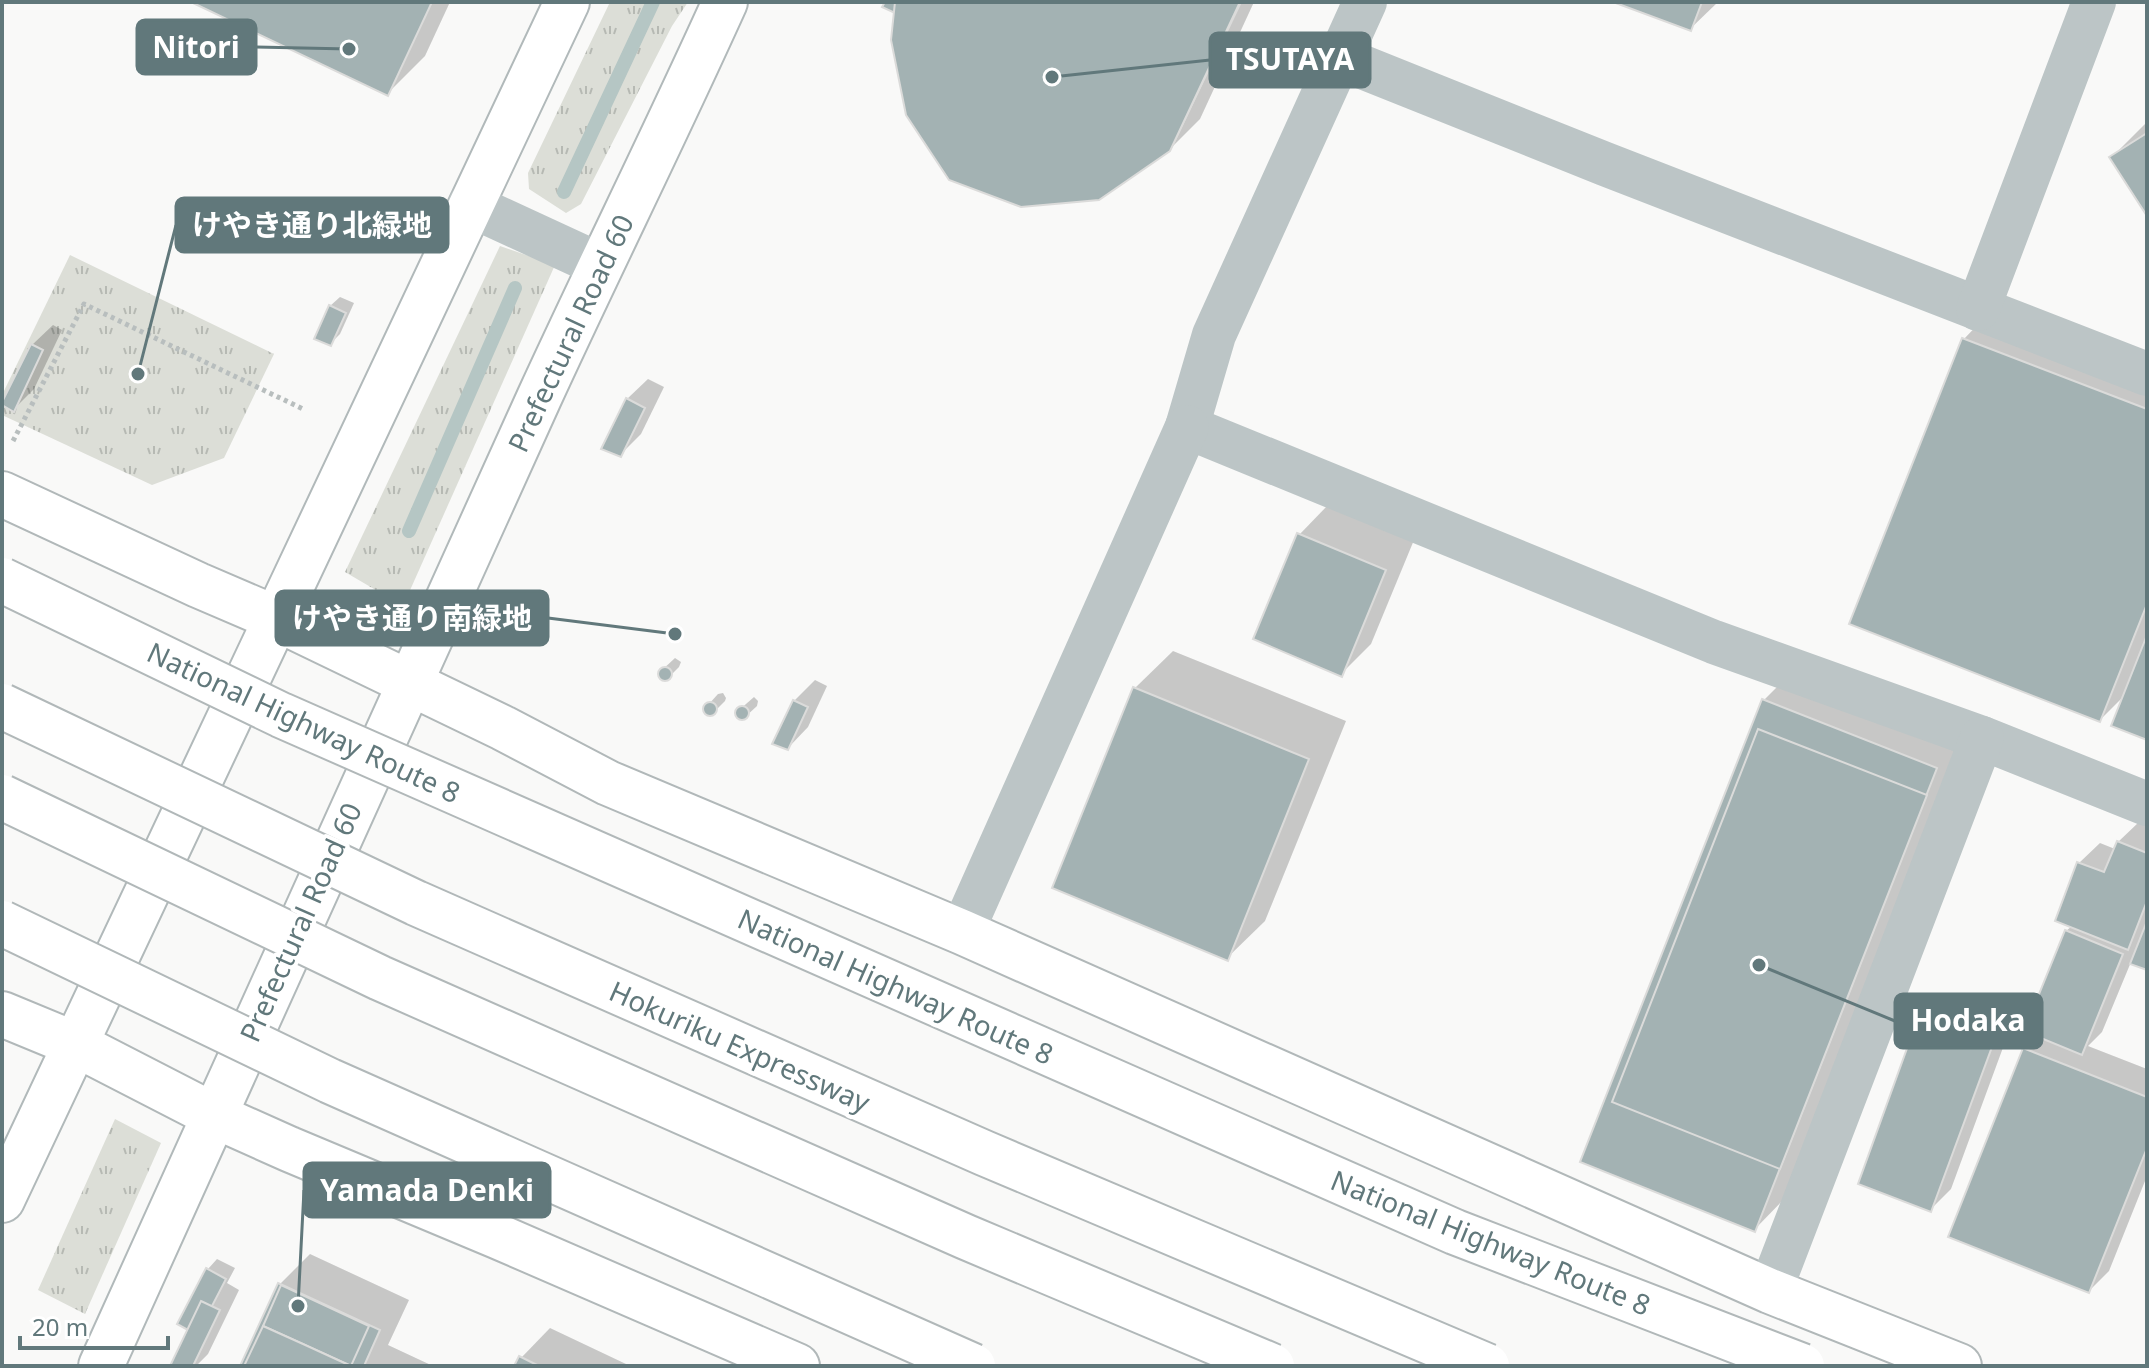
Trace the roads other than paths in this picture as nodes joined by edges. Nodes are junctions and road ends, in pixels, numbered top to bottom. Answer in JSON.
{"nodes":[{"id":1,"x":567,"y":2,"type":"edge"},
{"id":2,"x":725,"y":2,"type":"edge"},
{"id":3,"x":1365,"y":2,"type":"edge"},
{"id":4,"x":2094,"y":2,"type":"edge"},
{"id":5,"x":1340,"y":58,"type":"junction"},
{"id":6,"x":470,"y":205,"type":"junction"},
{"id":7,"x":600,"y":265,"type":"junction"},
{"id":8,"x":1978,"y":309,"type":"junction"},
{"id":9,"x":2147,"y":374,"type":"edge"},
{"id":10,"x":1187,"y":427,"type":"junction"},
{"id":11,"x":2,"y":494,"type":"edge"},
{"id":12,"x":2,"y":580,"type":"edge"},
{"id":13,"x":275,"y":618,"type":"junction"},
{"id":14,"x":408,"y":682,"type":"junction"},
{"id":15,"x":2,"y":706,"type":"edge"},
{"id":16,"x":1982,"y":738,"type":"junction"},
{"id":17,"x":2,"y":797,"type":"edge"},
{"id":18,"x":2147,"y":804,"type":"edge"},
{"id":19,"x":2,"y":923,"type":"edge"},
{"id":20,"x":962,"y":932,"type":"junction"},
{"id":21,"x":2,"y":1014,"type":"edge"},
{"id":22,"x":77,"y":1045,"type":"junction"},
{"id":23,"x":213,"y":1115,"type":"junction"},
{"id":24,"x":2,"y":1200,"type":"edge"},
{"id":25,"x":1770,"y":1291,"type":"junction"},
{"id":26,"x":101,"y":1366,"type":"edge"},
{"id":27,"x":797,"y":1366,"type":"edge"},
{"id":28,"x":973,"y":1366,"type":"edge"},
{"id":29,"x":1272,"y":1366,"type":"edge"},
{"id":30,"x":1487,"y":1366,"type":"edge"},
{"id":31,"x":1802,"y":1366,"type":"edge"},
{"id":32,"x":1959,"y":1366,"type":"edge"}],
"edges":[{"from":1,"to":6,"type":"main road"},
{"from":2,"to":7,"type":"main road","name":"Prefectural Road 60"},
{"from":3,"to":5,"type":"street"},
{"from":4,"to":8,"type":"street"},
{"from":5,"to":8,"type":"street"},
{"from":5,"to":10,"type":"street"},
{"from":6,"to":7,"type":"street"},
{"from":6,"to":13,"type":"main road"},
{"from":7,"to":14,"type":"main road","name":"Prefectural Road 60"},
{"from":8,"to":9,"type":"street"},
{"from":10,"to":16,"type":"street"},
{"from":10,"to":20,"type":"street"},
{"from":11,"to":13,"type":"main road"},
{"from":12,"to":31,"type":"main road","name":"National Highway Route 8","bridge":true},
{"from":13,"to":14,"type":"main road"},
{"from":13,"to":22,"type":"main road"},
{"from":14,"to":20,"type":"main road"},
{"from":14,"to":23,"type":"main road","name":"Prefectural Road 60"},
{"from":15,"to":30,"type":"main road","name":"Hokuriku Expressway","bridge":true},
{"from":16,"to":18,"type":"street"},
{"from":16,"to":25,"type":"street"},
{"from":17,"to":29,"type":"main road","bridge":true},
{"from":19,"to":28,"type":"main road","bridge":true},
{"from":20,"to":25,"type":"main road"},
{"from":21,"to":22,"type":"main road"},
{"from":22,"to":23,"type":"main road"},
{"from":22,"to":24,"type":"main road"},
{"from":23,"to":26,"type":"main road","name":"Prefectural Road 60"},
{"from":23,"to":27,"type":"main road"},
{"from":25,"to":32,"type":"main road"}]}
